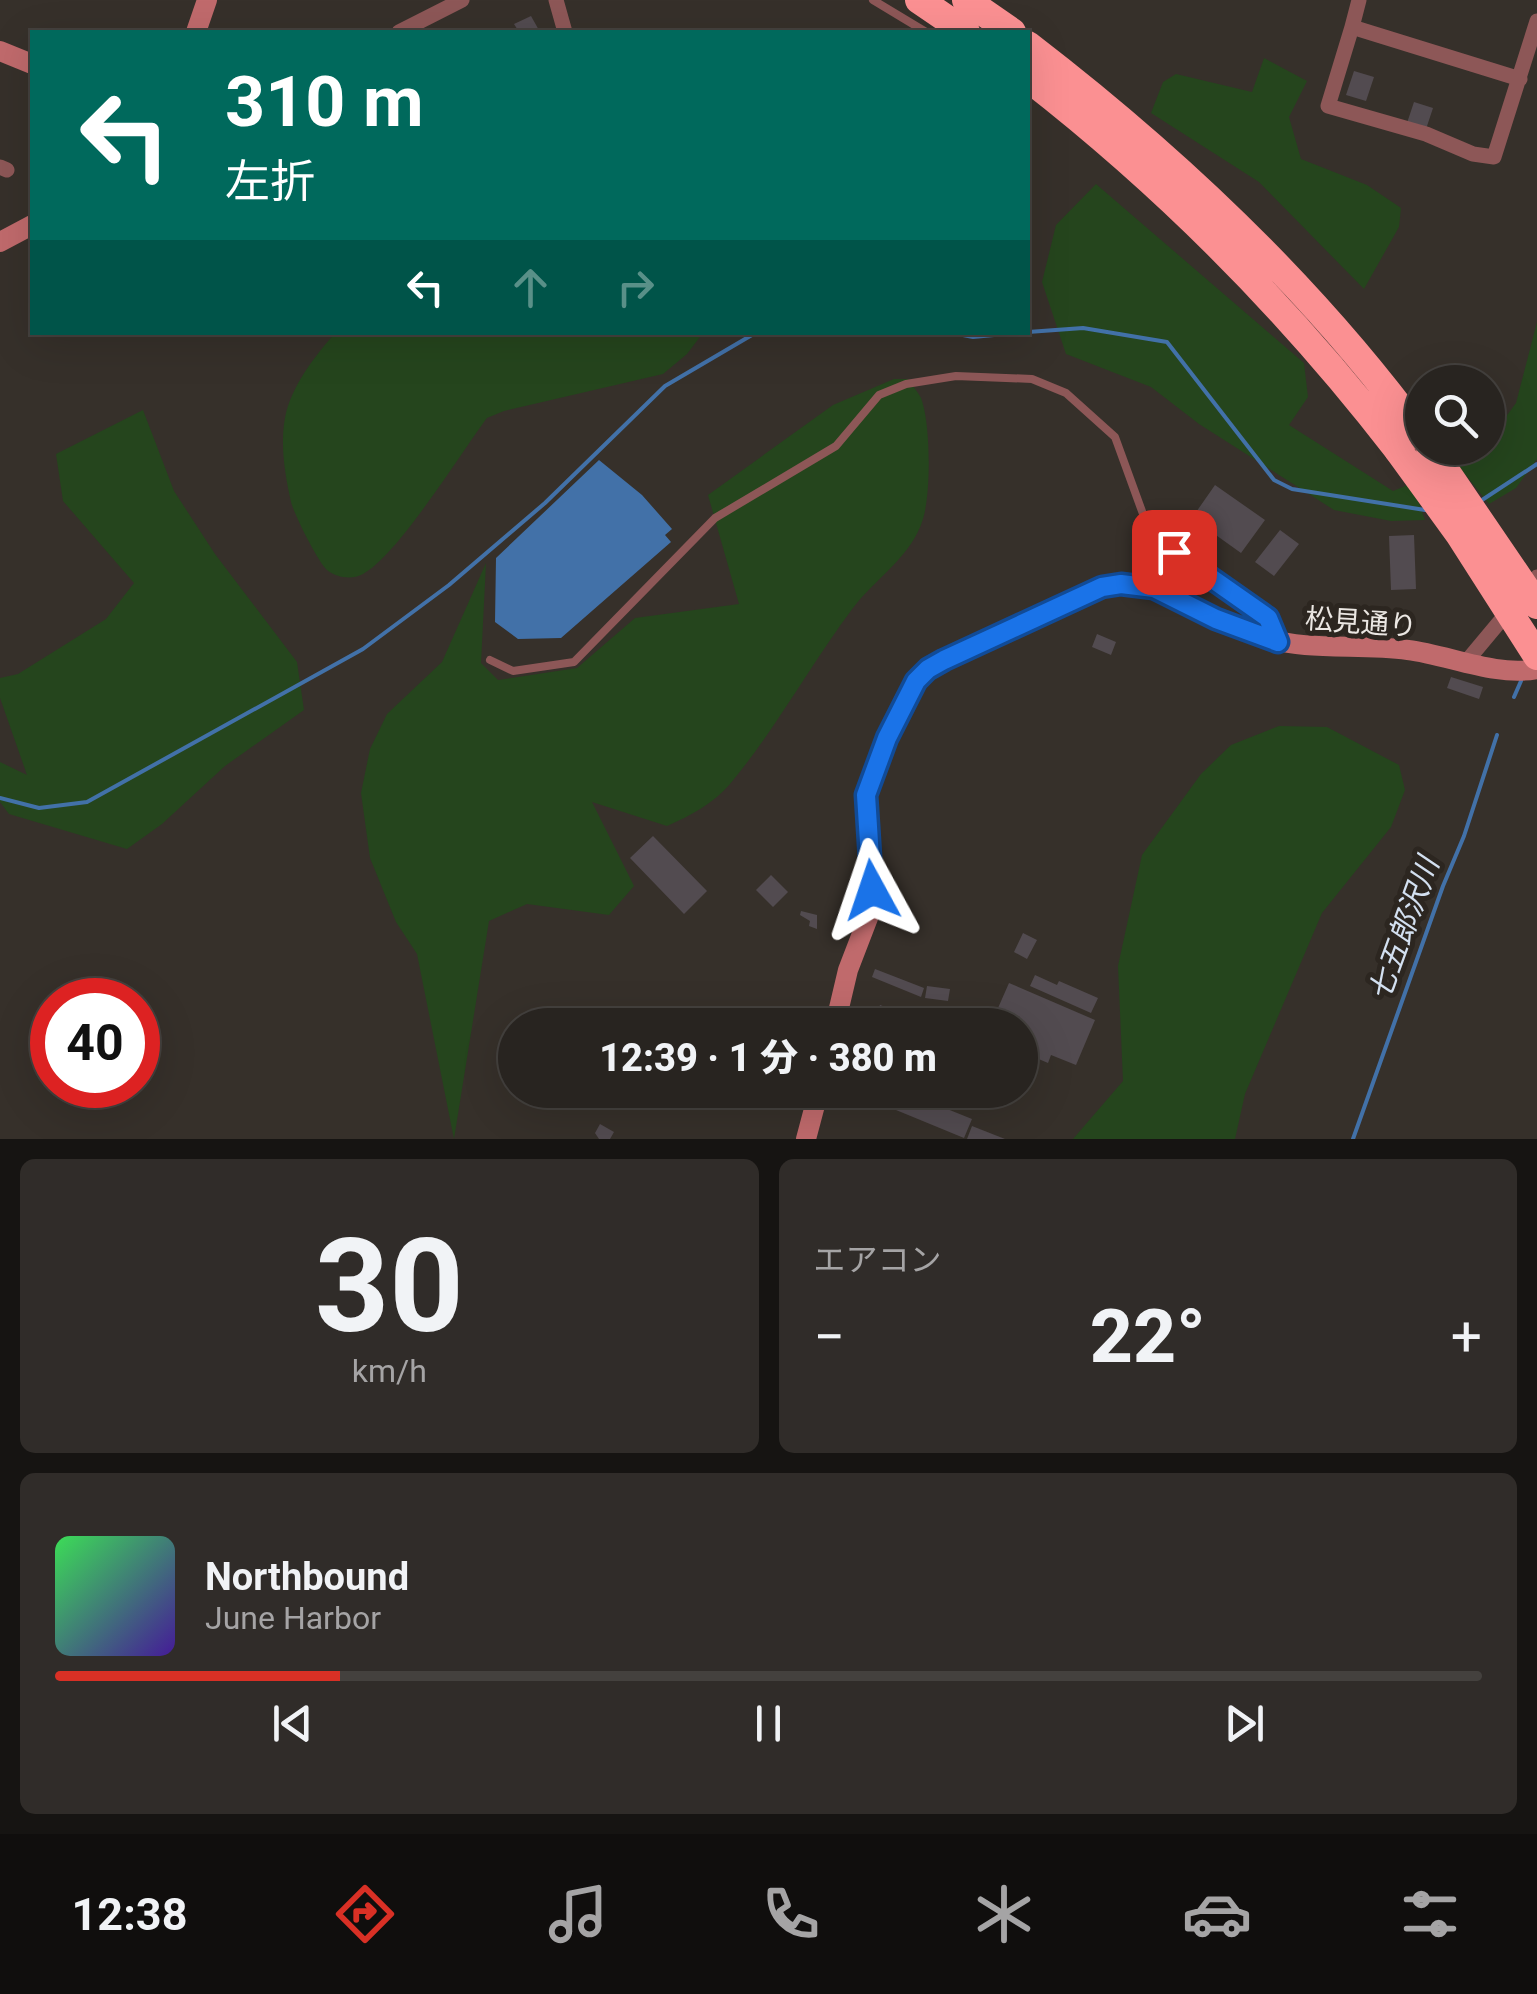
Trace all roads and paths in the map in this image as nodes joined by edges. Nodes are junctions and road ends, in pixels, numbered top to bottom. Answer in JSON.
{"nodes":[{"id":1,"x":206,"y":0,"type":"edge"},
{"id":2,"x":462,"y":0,"type":"edge"},
{"id":3,"x":556,"y":0,"type":"edge"},
{"id":4,"x":873,"y":0,"type":"edge"},
{"id":5,"x":919,"y":0,"type":"edge"},
{"id":6,"x":966,"y":0,"type":"edge"},
{"id":7,"x":1360,"y":0,"type":"edge"},
{"id":8,"x":1537,"y":21,"type":"edge"},
{"id":9,"x":1352,"y":27,"type":"junction"},
{"id":10,"x":422,"y":28,"type":"edge"},
{"id":11,"x":197,"y":30,"type":"edge"},
{"id":12,"x":564,"y":30,"type":"edge"},
{"id":13,"x":923,"y":30,"type":"edge"},
{"id":14,"x":963,"y":30,"type":"edge"},
{"id":15,"x":1009,"y":30,"type":"edge"},
{"id":16,"x":1030,"y":47,"type":"edge"},
{"id":17,"x":0,"y":51,"type":"edge"},
{"id":18,"x":30,"y":63,"type":"edge"},
{"id":19,"x":1520,"y":79,"type":"junction"},
{"id":20,"x":1030,"y":80,"type":"edge"},
{"id":21,"x":30,"y":226,"type":"edge"},
{"id":22,"x":0,"y":242,"type":"edge"},
{"id":23,"x":1405,"y":423,"type":"edge"},
{"id":24,"x":1405,"y":430,"type":"edge"},
{"id":25,"x":1428,"y":465,"type":"edge"},
{"id":26,"x":1435,"y":465,"type":"edge"},
{"id":27,"x":1537,"y":578,"type":"edge"},
{"id":28,"x":1537,"y":606,"type":"edge"},
{"id":29,"x":1278,"y":642,"type":"junction"},
{"id":30,"x":1537,"y":656,"type":"edge"},
{"id":31,"x":490,"y":660,"type":"dead end"},
{"id":32,"x":1466,"y":662,"type":"junction"},
{"id":33,"x":1537,"y":669,"type":"edge"},
{"id":34,"x":839,"y":1008,"type":"edge"},
{"id":35,"x":814,"y":1108,"type":"edge"},
{"id":36,"x":806,"y":1139,"type":"edge"}],
"edges":[{"from":1,"to":11,"type":"street"},
{"from":2,"to":10,"type":"street"},
{"from":3,"to":12,"type":"street"},
{"from":4,"to":13,"type":"lane"},
{"from":5,"to":14,"type":"highway"},
{"from":6,"to":15,"type":"highway"},
{"from":7,"to":9,"type":"street"},
{"from":8,"to":19,"type":"street"},
{"from":9,"to":19,"type":"street"},
{"from":9,"to":19,"type":"street"},
{"from":16,"to":23,"type":"highway"},
{"from":17,"to":18,"type":"street"},
{"from":20,"to":24,"type":"highway"},
{"from":21,"to":22,"type":"street"},
{"from":25,"to":30,"type":"highway","bridge":true},
{"from":26,"to":28,"type":"highway","bridge":true},
{"from":27,"to":32,"type":"street"},
{"from":29,"to":31,"type":"lane"},
{"from":29,"to":32,"type":"street","name":"松見通り"},
{"from":29,"to":34,"type":"street","name":"松見通り"},
{"from":32,"to":33,"type":"street","name":"松見通り"},
{"from":35,"to":36,"type":"street"}]}
